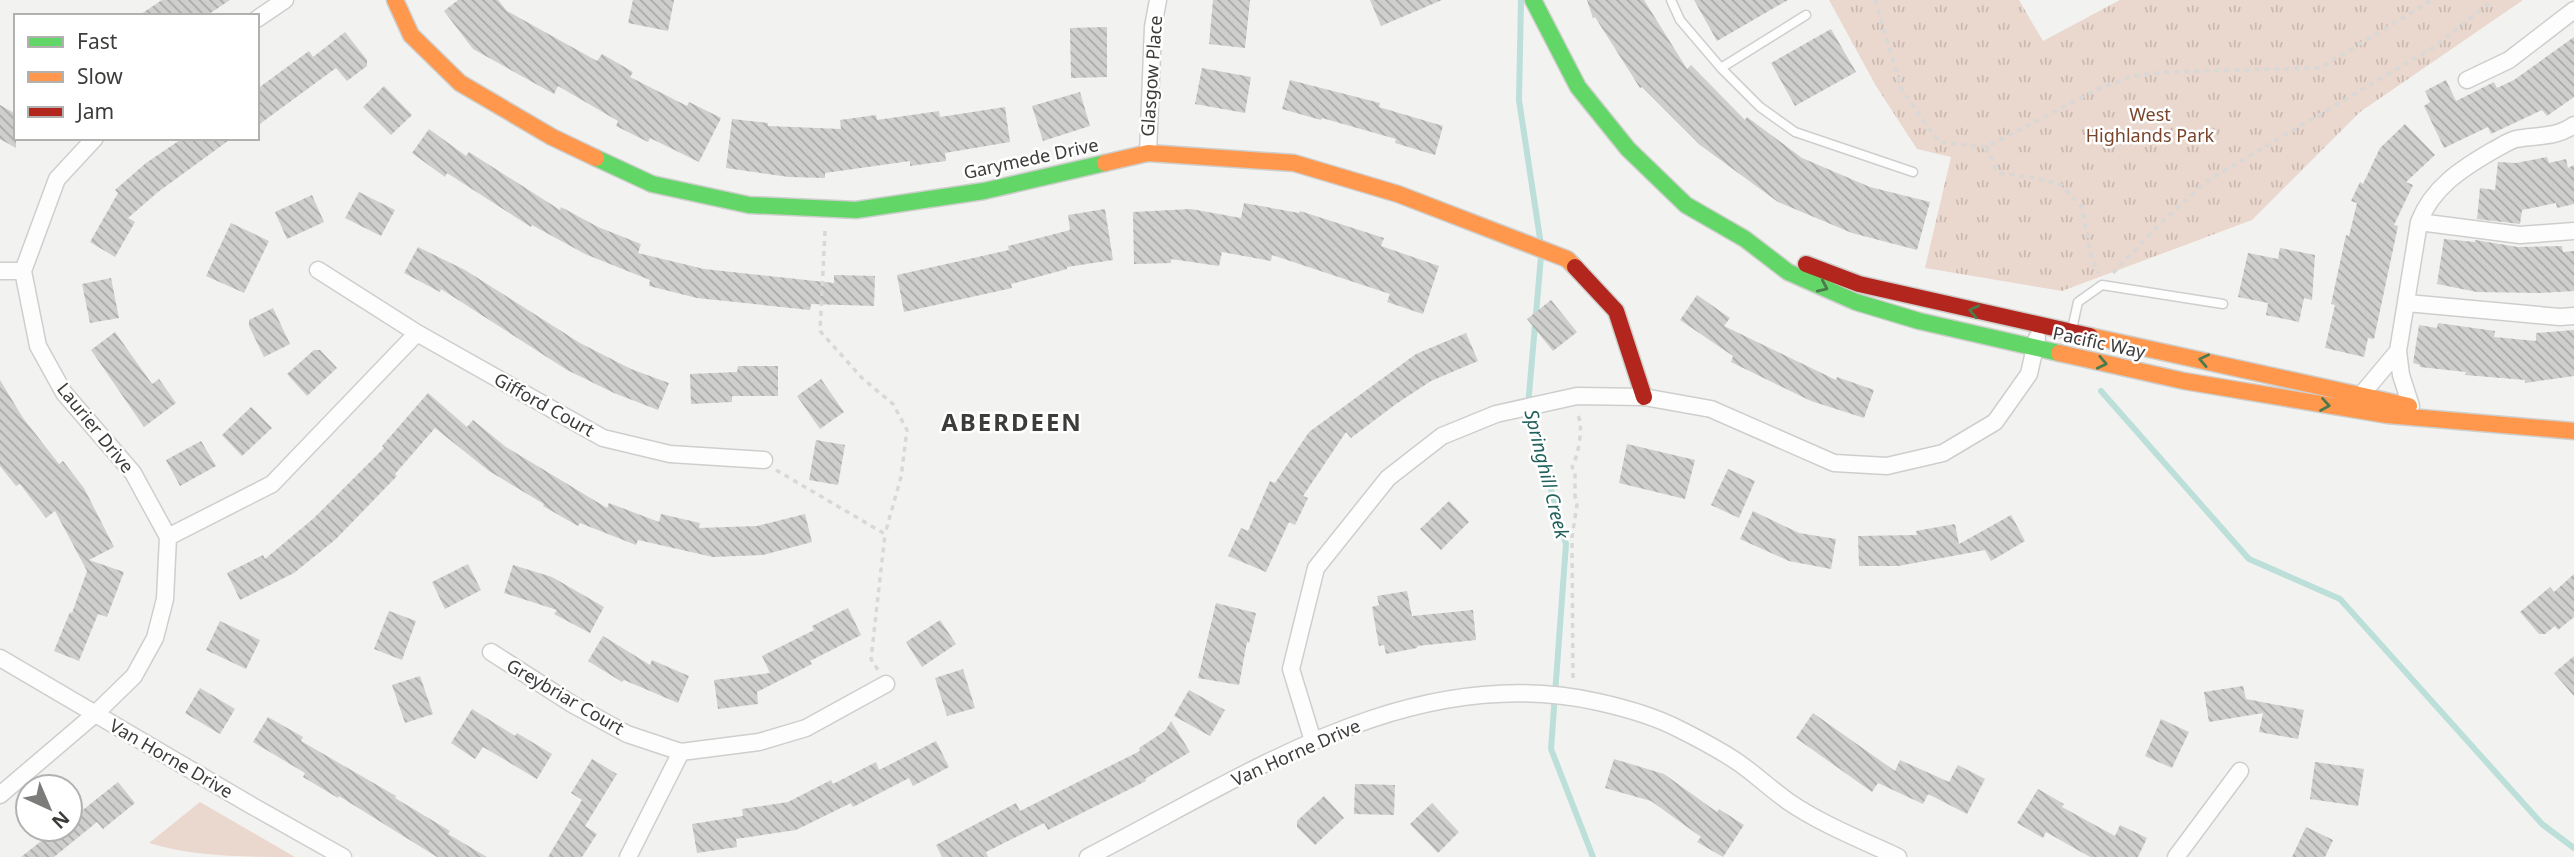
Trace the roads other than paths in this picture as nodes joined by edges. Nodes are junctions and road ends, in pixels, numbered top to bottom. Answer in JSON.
{"nodes":[{"id":1,"x":285,"y":0,"type":"edge"},
{"id":2,"x":395,"y":0,"type":"edge"},
{"id":3,"x":1158,"y":0,"type":"edge"},
{"id":4,"x":1533,"y":0,"type":"edge"},
{"id":5,"x":1671,"y":0,"type":"edge"},
{"id":6,"x":2574,"y":10,"type":"edge"},
{"id":7,"x":1806,"y":15,"type":"dead end"},
{"id":8,"x":259,"y":18,"type":"edge"},
{"id":9,"x":1721,"y":68,"type":"junction"},
{"id":10,"x":2467,"y":80,"type":"dead end"},
{"id":11,"x":2574,"y":125,"type":"edge"},
{"id":12,"x":93,"y":140,"type":"edge"},
{"id":13,"x":1148,"y":153,"type":"junction"},
{"id":14,"x":1913,"y":172,"type":"dead end"},
{"id":15,"x":2419,"y":222,"type":"junction"},
{"id":16,"x":2574,"y":231,"type":"edge"},
{"id":17,"x":1745,"y":240,"type":"junction"},
{"id":18,"x":318,"y":270,"type":"dead end"},
{"id":19,"x":0,"y":271,"type":"edge"},
{"id":20,"x":23,"y":271,"type":"junction"},
{"id":21,"x":2407,"y":303,"type":"junction"},
{"id":22,"x":2223,"y":304,"type":"dead end"},
{"id":23,"x":2574,"y":316,"type":"edge"},
{"id":24,"x":2041,"y":325,"type":"junction"},
{"id":25,"x":2071,"y":332,"type":"junction"},
{"id":26,"x":417,"y":333,"type":"junction"},
{"id":27,"x":2035,"y":349,"type":"junction"},
{"id":28,"x":2398,"y":351,"type":"junction"},
{"id":29,"x":2362,"y":394,"type":"junction"},
{"id":30,"x":1644,"y":397,"type":"junction"},
{"id":31,"x":2411,"y":406,"type":"junction"},
{"id":32,"x":2465,"y":422,"type":"junction"},
{"id":33,"x":2574,"y":431,"type":"edge"},
{"id":34,"x":764,"y":460,"type":"road end"},
{"id":35,"x":168,"y":537,"type":"junction"},
{"id":36,"x":491,"y":652,"type":"dead end"},
{"id":37,"x":0,"y":658,"type":"edge"},
{"id":38,"x":886,"y":684,"type":"road end"},
{"id":39,"x":95,"y":715,"type":"junction"},
{"id":40,"x":1312,"y":741,"type":"junction"},
{"id":41,"x":681,"y":752,"type":"junction"},
{"id":42,"x":2240,"y":771,"type":"dead end"},
{"id":43,"x":0,"y":795,"type":"edge"},
{"id":44,"x":1115,"y":851,"type":"edge"},
{"id":45,"x":343,"y":857,"type":"edge"},
{"id":46,"x":628,"y":857,"type":"edge"},
{"id":47,"x":1088,"y":857,"type":"edge"},
{"id":48,"x":1898,"y":857,"type":"edge"},
{"id":49,"x":2176,"y":857,"type":"edge"}],
"edges":[{"from":1,"to":8,"type":"street"},
{"from":2,"to":13,"type":"main road","name":"Garymede Drive"},
{"from":3,"to":13,"type":"street","name":"Glasgow Place"},
{"from":4,"to":17,"type":"main road","name":"Pacific Way"},
{"from":5,"to":9,"type":"lane"},
{"from":6,"to":10,"type":"street"},
{"from":7,"to":9,"type":"lane"},
{"from":9,"to":14,"type":"lane"},
{"from":11,"to":15,"type":"street"},
{"from":12,"to":20,"type":"street"},
{"from":13,"to":30,"type":"main road","name":"Garymede Drive"},
{"from":15,"to":16,"type":"street"},
{"from":15,"to":21,"type":"street"},
{"from":24,"to":17,"type":"main road","name":"Pacific Way","one_way":true},
{"from":17,"to":27,"type":"main road","name":"Pacific Way","one_way":true},
{"from":18,"to":26,"type":"street","name":"Gifford Court"},
{"from":19,"to":20,"type":"street"},
{"from":20,"to":35,"type":"street","name":"Laurier Drive"},
{"from":21,"to":23,"type":"street"},
{"from":21,"to":28,"type":"street"},
{"from":22,"to":25,"type":"lane"},
{"from":24,"to":25,"type":"main road","name":"Pacific Way"},
{"from":24,"to":27,"type":"street"},
{"from":29,"to":25,"type":"main road","name":"Pacific Way","one_way":true},
{"from":26,"to":34,"type":"street","name":"Gifford Court"},
{"from":26,"to":35,"type":"street"},
{"from":27,"to":30,"type":"street"},
{"from":27,"to":32,"type":"main road","name":"Pacific Way","one_way":true},
{"from":28,"to":29,"type":"street"},
{"from":28,"to":31,"type":"street"},
{"from":29,"to":31,"type":"main road","name":"Pacific Way"},
{"from":30,"to":40,"type":"street"},
{"from":31,"to":32,"type":"main road","name":"Pacific Way"},
{"from":32,"to":33,"type":"main road","name":"Pacific Way"},
{"from":35,"to":39,"type":"street"},
{"from":36,"to":41,"type":"street","name":"Greybriar Court"},
{"from":37,"to":39,"type":"street","name":"Van Horne Drive"},
{"from":38,"to":41,"type":"street","name":"Greybriar Court"},
{"from":39,"to":43,"type":"street"},
{"from":39,"to":45,"type":"street","name":"Van Horne Drive"},
{"from":40,"to":44,"type":"street","name":"Van Horne Drive"},
{"from":40,"to":48,"type":"street","name":"Van Horne Drive"},
{"from":41,"to":46,"type":"street"},
{"from":42,"to":49,"type":"street"},
{"from":44,"to":47,"type":"street","name":"Van Horne Drive"}]}
